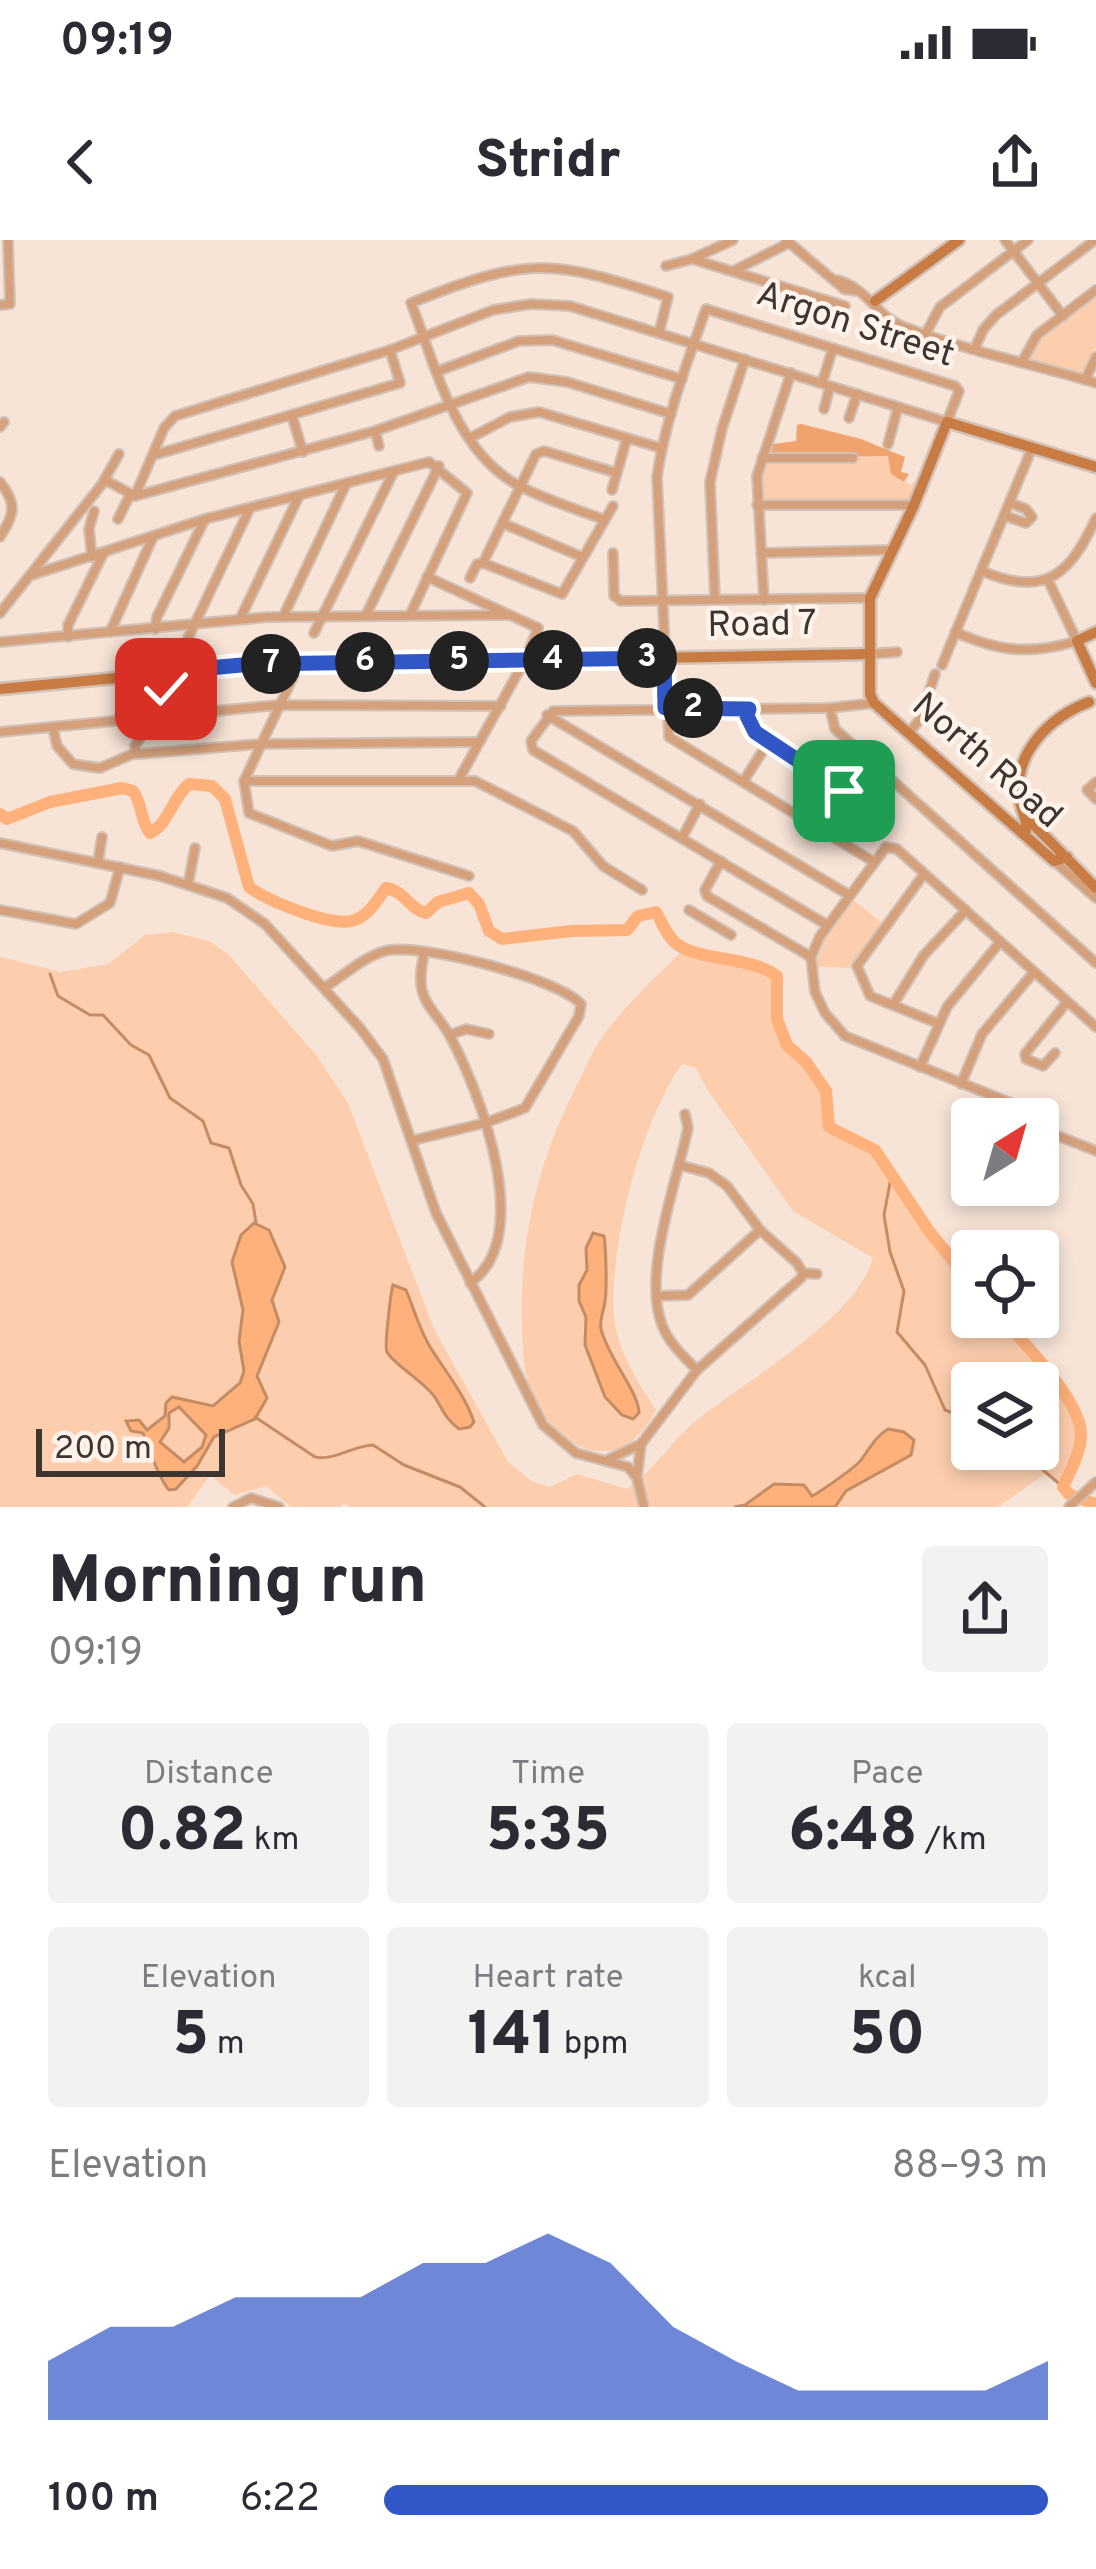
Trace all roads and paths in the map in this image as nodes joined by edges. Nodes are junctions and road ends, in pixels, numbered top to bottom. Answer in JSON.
{"nodes":[{"id":1,"x":8,"y":240,"type":"edge"},
{"id":2,"x":733,"y":240,"type":"edge"},
{"id":3,"x":959,"y":240,"type":"edge"},
{"id":4,"x":1005,"y":240,"type":"edge"},
{"id":5,"x":1028,"y":240,"type":"edge"},
{"id":6,"x":1095,"y":240,"type":"edge"},
{"id":7,"x":787,"y":242,"type":"edge"},
{"id":8,"x":1014,"y":251,"type":"junction"},
{"id":9,"x":758,"y":258,"type":"junction"},
{"id":10,"x":692,"y":259,"type":"junction"},
{"id":11,"x":666,"y":266,"type":"dead end"},
{"id":12,"x":733,"y":271,"type":"junction"},
{"id":13,"x":756,"y":278,"type":"junction"},
{"id":14,"x":1039,"y":283,"type":"junction"},
{"id":15,"x":1096,"y":290,"type":"edge"},
{"id":16,"x":874,"y":302,"type":"junction"},
{"id":17,"x":0,"y":305,"type":"edge"},
{"id":18,"x":845,"y":306,"type":"dead end"},
{"id":19,"x":1063,"y":316,"type":"junction"},
{"id":20,"x":659,"y":333,"type":"junction"},
{"id":21,"x":926,"y":333,"type":"junction"},
{"id":22,"x":424,"y":337,"type":"junction"},
{"id":23,"x":694,"y":344,"type":"junction"},
{"id":24,"x":833,"y":348,"type":"junction"},
{"id":25,"x":975,"y":348,"type":"junction"},
{"id":26,"x":389,"y":350,"type":"junction"},
{"id":27,"x":1096,"y":357,"type":"edge"},
{"id":28,"x":746,"y":359,"type":"junction"},
{"id":29,"x":1022,"y":362,"type":"junction"},
{"id":30,"x":438,"y":371,"type":"junction"},
{"id":31,"x":791,"y":374,"type":"junction"},
{"id":32,"x":682,"y":380,"type":"junction"},
{"id":33,"x":1091,"y":382,"type":"edge"},
{"id":34,"x":826,"y":384,"type":"junction"},
{"id":35,"x":857,"y":394,"type":"junction"},
{"id":36,"x":452,"y":406,"type":"junction"},
{"id":37,"x":898,"y":406,"type":"junction"},
{"id":38,"x":824,"y":409,"type":"dead end"},
{"id":39,"x":671,"y":414,"type":"junction"},
{"id":40,"x":292,"y":416,"type":"junction"},
{"id":41,"x":849,"y":418,"type":"dead end"},
{"id":42,"x":947,"y":422,"type":"junction"},
{"id":43,"x":375,"y":431,"type":"junction"},
{"id":44,"x":470,"y":438,"type":"junction"},
{"id":45,"x":627,"y":438,"type":"junction"},
{"id":46,"x":888,"y":444,"type":"dead end"},
{"id":47,"x":379,"y":446,"type":"dead end"},
{"id":48,"x":661,"y":448,"type":"junction"},
{"id":49,"x":1032,"y":448,"type":"junction"},
{"id":50,"x":303,"y":452,"type":"junction"},
{"id":51,"x":119,"y":454,"type":"dead end"},
{"id":52,"x":153,"y":455,"type":"junction"},
{"id":53,"x":762,"y":458,"type":"junction"},
{"id":54,"x":853,"y":458,"type":"dead end"},
{"id":55,"x":439,"y":466,"type":"junction"},
{"id":56,"x":1096,"y":467,"type":"edge"},
{"id":57,"x":394,"y":471,"type":"junction"},
{"id":58,"x":617,"y":473,"type":"junction"},
{"id":59,"x":105,"y":480,"type":"junction"},
{"id":60,"x":0,"y":482,"type":"edge"},
{"id":61,"x":347,"y":483,"type":"junction"},
{"id":62,"x":520,"y":486,"type":"junction"},
{"id":63,"x":612,"y":490,"type":"dead end"},
{"id":64,"x":132,"y":495,"type":"junction"},
{"id":65,"x":299,"y":495,"type":"junction"},
{"id":66,"x":1010,"y":503,"type":"junction"},
{"id":67,"x":758,"y":505,"type":"junction"},
{"id":68,"x":914,"y":505,"type":"junction"},
{"id":69,"x":613,"y":506,"type":"dead end"},
{"id":70,"x":250,"y":507,"type":"junction"},
{"id":71,"x":94,"y":511,"type":"dead end"},
{"id":72,"x":1005,"y":516,"type":"junction"},
{"id":73,"x":1096,"y":518,"type":"edge"},
{"id":74,"x":205,"y":519,"type":"junction"},
{"id":75,"x":602,"y":519,"type":"junction"},
{"id":76,"x":118,"y":520,"type":"dead end"},
{"id":77,"x":502,"y":523,"type":"junction"},
{"id":78,"x":154,"y":536,"type":"junction"},
{"id":79,"x":0,"y":537,"type":"edge"},
{"id":80,"x":893,"y":550,"type":"junction"},
{"id":81,"x":104,"y":553,"type":"junction"},
{"id":82,"x":613,"y":553,"type":"dead end"},
{"id":83,"x":761,"y":553,"type":"junction"},
{"id":84,"x":92,"y":556,"type":"junction"},
{"id":85,"x":582,"y":556,"type":"junction"},
{"id":86,"x":484,"y":563,"type":"junction"},
{"id":87,"x":982,"y":571,"type":"junction"},
{"id":88,"x":32,"y":574,"type":"junction"},
{"id":89,"x":428,"y":577,"type":"junction"},
{"id":90,"x":470,"y":578,"type":"dead end"},
{"id":91,"x":1048,"y":580,"type":"junction"},
{"id":92,"x":715,"y":598,"type":"junction"},
{"id":93,"x":870,"y":598,"type":"junction"},
{"id":94,"x":660,"y":600,"type":"junction"},
{"id":95,"x":764,"y":600,"type":"junction"},
{"id":96,"x":0,"y":613,"type":"edge"},
{"id":97,"x":366,"y":614,"type":"junction"},
{"id":98,"x":410,"y":615,"type":"junction"},
{"id":99,"x":510,"y":615,"type":"junction"},
{"id":100,"x":283,"y":616,"type":"junction"},
{"id":101,"x":322,"y":616,"type":"junction"},
{"id":102,"x":240,"y":619,"type":"junction"},
{"id":103,"x":195,"y":625,"type":"junction"},
{"id":104,"x":155,"y":629,"type":"junction"},
{"id":105,"x":956,"y":632,"type":"junction"},
{"id":106,"x":1096,"y":632,"type":"edge"},
{"id":107,"x":110,"y":633,"type":"junction"},
{"id":108,"x":314,"y":633,"type":"dead end"},
{"id":109,"x":68,"y":638,"type":"junction"},
{"id":110,"x":1077,"y":641,"type":"junction"},
{"id":111,"x":0,"y":642,"type":"edge"},
{"id":112,"x":897,"y":652,"type":"dead end"},
{"id":113,"x":870,"y":654,"type":"junction"},
{"id":114,"x":526,"y":658,"type":"junction"},
{"id":115,"x":664,"y":658,"type":"junction"},
{"id":116,"x":300,"y":661,"type":"junction"},
{"id":117,"x":173,"y":670,"type":"junction"},
{"id":118,"x":1096,"y":685,"type":"edge"},
{"id":119,"x":0,"y":687,"type":"edge"},
{"id":120,"x":874,"y":703,"type":"junction"},
{"id":121,"x":278,"y":705,"type":"junction"},
{"id":122,"x":501,"y":706,"type":"junction"},
{"id":123,"x":1092,"y":707,"type":"edge"},
{"id":124,"x":665,"y":708,"type":"junction"},
{"id":125,"x":830,"y":708,"type":"junction"},
{"id":126,"x":749,"y":709,"type":"junction"},
{"id":127,"x":547,"y":715,"type":"junction"},
{"id":128,"x":152,"y":717,"type":"junction"},
{"id":129,"x":53,"y":728,"type":"junction"},
{"id":130,"x":0,"y":732,"type":"edge"},
{"id":131,"x":909,"y":733,"type":"junction"},
{"id":132,"x":769,"y":741,"type":"junction"},
{"id":133,"x":479,"y":742,"type":"junction"},
{"id":134,"x":259,"y":744,"type":"junction"},
{"id":135,"x":135,"y":753,"type":"junction"},
{"id":136,"x":459,"y":779,"type":"junction"},
{"id":137,"x":244,"y":781,"type":"junction"},
{"id":138,"x":743,"y":782,"type":"junction"},
{"id":139,"x":1096,"y":782,"type":"edge"},
{"id":140,"x":1096,"y":799,"type":"edge"},
{"id":141,"x":700,"y":805,"type":"junction"},
{"id":142,"x":1024,"y":814,"type":"junction"},
{"id":143,"x":1025,"y":835,"type":"junction"},
{"id":144,"x":836,"y":836,"type":"junction"},
{"id":145,"x":102,"y":837,"type":"dead end"},
{"id":146,"x":682,"y":838,"type":"junction"},
{"id":147,"x":0,"y":843,"type":"edge"},
{"id":148,"x":195,"y":848,"type":"dead end"},
{"id":149,"x":721,"y":861,"type":"junction"},
{"id":150,"x":98,"y":862,"type":"junction"},
{"id":151,"x":874,"y":862,"type":"junction"},
{"id":152,"x":1062,"y":863,"type":"junction"},
{"id":153,"x":120,"y":867,"type":"junction"},
{"id":154,"x":1090,"y":872,"type":"edge"},
{"id":155,"x":924,"y":874,"type":"junction"},
{"id":156,"x":469,"y":876,"type":"dead end"},
{"id":157,"x":188,"y":885,"type":"junction"},
{"id":158,"x":1096,"y":888,"type":"edge"},
{"id":159,"x":642,"y":890,"type":"dead end"},
{"id":160,"x":707,"y":896,"type":"junction"},
{"id":161,"x":849,"y":896,"type":"junction"},
{"id":162,"x":1096,"y":898,"type":"edge"},
{"id":163,"x":0,"y":910,"type":"edge"},
{"id":164,"x":966,"y":910,"type":"junction"},
{"id":165,"x":827,"y":926,"type":"junction"},
{"id":166,"x":731,"y":935,"type":"dead end"},
{"id":167,"x":1000,"y":942,"type":"junction"},
{"id":168,"x":424,"y":952,"type":"junction"},
{"id":169,"x":811,"y":957,"type":"junction"},
{"id":170,"x":1096,"y":964,"type":"edge"},
{"id":171,"x":1034,"y":972,"type":"junction"},
{"id":172,"x":324,"y":988,"type":"junction"},
{"id":173,"x":1067,"y":1003,"type":"junction"},
{"id":174,"x":893,"y":1006,"type":"junction"},
{"id":175,"x":937,"y":1023,"type":"junction"},
{"id":176,"x":1096,"y":1028,"type":"edge"},
{"id":177,"x":489,"y":1034,"type":"dead end"},
{"id":178,"x":450,"y":1035,"type":"junction"},
{"id":179,"x":1054,"y":1053,"type":"dead end"},
{"id":180,"x":920,"y":1067,"type":"junction"},
{"id":181,"x":961,"y":1084,"type":"junction"},
{"id":182,"x":996,"y":1098,"type":"edge"},
{"id":183,"x":685,"y":1114,"type":"dead end"},
{"id":184,"x":485,"y":1123,"type":"junction"},
{"id":185,"x":1059,"y":1136,"type":"edge"},
{"id":186,"x":414,"y":1140,"type":"junction"},
{"id":187,"x":1096,"y":1151,"type":"edge"},
{"id":188,"x":679,"y":1165,"type":"junction"},
{"id":189,"x":760,"y":1230,"type":"junction"},
{"id":190,"x":803,"y":1273,"type":"junction"},
{"id":191,"x":817,"y":1274,"type":"dead end"},
{"id":192,"x":470,"y":1283,"type":"junction"},
{"id":193,"x":658,"y":1296,"type":"junction"},
{"id":194,"x":697,"y":1370,"type":"junction"},
{"id":195,"x":641,"y":1444,"type":"junction"},
{"id":196,"x":602,"y":1461,"type":"junction"},
{"id":197,"x":637,"y":1478,"type":"junction"},
{"id":198,"x":1095,"y":1484,"type":"edge"},
{"id":199,"x":1071,"y":1505,"type":"edge"},
{"id":200,"x":233,"y":1507,"type":"edge"},
{"id":201,"x":279,"y":1507,"type":"edge"},
{"id":202,"x":644,"y":1507,"type":"edge"}],
"edges":[{"from":1,"to":17,"type":"street"},
{"from":2,"to":10,"type":"street"},
{"from":3,"to":16,"type":"street"},
{"from":4,"to":8,"type":"street"},
{"from":5,"to":8,"type":"street"},
{"from":6,"to":14,"type":"street"},
{"from":7,"to":9,"type":"street"},
{"from":7,"to":16,"type":"street"},
{"from":8,"to":14,"type":"street"},
{"from":8,"to":21,"type":"street"},
{"from":9,"to":12,"type":"street"},
{"from":9,"to":13,"type":"street"},
{"from":10,"to":11,"type":"street"},
{"from":10,"to":12,"type":"street"},
{"from":12,"to":13,"type":"street"},
{"from":13,"to":18,"type":"street"},
{"from":14,"to":19,"type":"street"},
{"from":14,"to":25,"type":"street"},
{"from":15,"to":19,"type":"street"},
{"from":16,"to":21,"type":"street"},
{"from":19,"to":29,"type":"street"},
{"from":20,"to":22,"type":"street"},
{"from":20,"to":22,"type":"street"},
{"from":20,"to":23,"type":"street"},
{"from":21,"to":25,"type":"street"},
{"from":22,"to":26,"type":"street"},
{"from":22,"to":30,"type":"street"},
{"from":23,"to":24,"type":"street","name":"Argon Street"},
{"from":23,"to":28,"type":"street"},
{"from":23,"to":32,"type":"street"},
{"from":24,"to":34,"type":"street"},
{"from":24,"to":42,"type":"street","name":"Argon Street"},
{"from":25,"to":29,"type":"street"},
{"from":26,"to":40,"type":"street"},
{"from":26,"to":52,"type":"street"},
{"from":27,"to":33,"type":"street"},
{"from":28,"to":31,"type":"street"},
{"from":28,"to":92,"type":"street"},
{"from":29,"to":33,"type":"street"},
{"from":30,"to":32,"type":"street"},
{"from":30,"to":36,"type":"street"},
{"from":31,"to":34,"type":"street"},
{"from":31,"to":53,"type":"street"},
{"from":32,"to":39,"type":"street"},
{"from":34,"to":35,"type":"street"},
{"from":34,"to":38,"type":"street"},
{"from":35,"to":37,"type":"street"},
{"from":35,"to":41,"type":"street"},
{"from":36,"to":39,"type":"street"},
{"from":36,"to":43,"type":"street"},
{"from":36,"to":44,"type":"street"},
{"from":37,"to":42,"type":"street"},
{"from":37,"to":46,"type":"street"},
{"from":39,"to":48,"type":"street"},
{"from":40,"to":50,"type":"street"},
{"from":40,"to":52,"type":"street"},
{"from":42,"to":49,"type":"street"},
{"from":42,"to":68,"type":"street","name":"Argon Street"},
{"from":43,"to":47,"type":"street"},
{"from":43,"to":50,"type":"street"},
{"from":44,"to":45,"type":"street"},
{"from":44,"to":62,"type":"street"},
{"from":45,"to":48,"type":"street"},
{"from":45,"to":58,"type":"street"},
{"from":48,"to":94,"type":"street"},
{"from":49,"to":56,"type":"street"},
{"from":49,"to":66,"type":"street"},
{"from":50,"to":64,"type":"street"},
{"from":51,"to":59,"type":"street"},
{"from":52,"to":64,"type":"street"},
{"from":53,"to":54,"type":"street"},
{"from":53,"to":67,"type":"street"},
{"from":55,"to":57,"type":"street"},
{"from":55,"to":89,"type":"street"},
{"from":55,"to":97,"type":"street"},
{"from":57,"to":61,"type":"street"},
{"from":57,"to":101,"type":"street"},
{"from":58,"to":62,"type":"street"},
{"from":58,"to":63,"type":"street"},
{"from":59,"to":64,"type":"street"},
{"from":59,"to":88,"type":"street"},
{"from":60,"to":79,"type":"street"},
{"from":61,"to":65,"type":"street"},
{"from":61,"to":100,"type":"street"},
{"from":62,"to":75,"type":"street"},
{"from":62,"to":77,"type":"street"},
{"from":64,"to":76,"type":"street"},
{"from":65,"to":70,"type":"street"},
{"from":65,"to":102,"type":"street"},
{"from":66,"to":72,"type":"street"},
{"from":66,"to":72,"type":"street"},
{"from":67,"to":68,"type":"street"},
{"from":67,"to":83,"type":"street"},
{"from":68,"to":80,"type":"street","name":"Argon Street"},
{"from":69,"to":75,"type":"street"},
{"from":70,"to":74,"type":"street"},
{"from":70,"to":103,"type":"street"},
{"from":71,"to":84,"type":"street"},
{"from":72,"to":87,"type":"street"},
{"from":73,"to":91,"type":"street"},
{"from":74,"to":78,"type":"street"},
{"from":74,"to":104,"type":"street"},
{"from":75,"to":85,"type":"street"},
{"from":77,"to":85,"type":"street"},
{"from":77,"to":86,"type":"street"},
{"from":78,"to":81,"type":"street"},
{"from":78,"to":107,"type":"street"},
{"from":80,"to":83,"type":"street"},
{"from":80,"to":93,"type":"street","name":"Argon Street"},
{"from":81,"to":84,"type":"street"},
{"from":81,"to":109,"type":"street"},
{"from":82,"to":94,"type":"street"},
{"from":83,"to":95,"type":"street"},
{"from":84,"to":88,"type":"street"},
{"from":85,"to":86,"type":"street"},
{"from":86,"to":90,"type":"street"},
{"from":87,"to":91,"type":"street"},
{"from":87,"to":105,"type":"street"},
{"from":88,"to":96,"type":"street"},
{"from":89,"to":98,"type":"street"},
{"from":89,"to":99,"type":"street"},
{"from":91,"to":110,"type":"street"},
{"from":92,"to":94,"type":"street"},
{"from":92,"to":95,"type":"street"},
{"from":93,"to":95,"type":"street"},
{"from":93,"to":113,"type":"street","name":"Argon Street"},
{"from":94,"to":115,"type":"street"},
{"from":97,"to":98,"type":"street"},
{"from":97,"to":101,"type":"street"},
{"from":98,"to":99,"type":"street"},
{"from":99,"to":114,"type":"street"},
{"from":100,"to":101,"type":"street"},
{"from":100,"to":102,"type":"street"},
{"from":101,"to":108,"type":"street"},
{"from":102,"to":103,"type":"street"},
{"from":103,"to":104,"type":"street"},
{"from":103,"to":117,"type":"street"},
{"from":104,"to":107,"type":"street"},
{"from":105,"to":110,"type":"street"},
{"from":105,"to":131,"type":"street"},
{"from":106,"to":110,"type":"street"},
{"from":107,"to":109,"type":"street"},
{"from":109,"to":111,"type":"street"},
{"from":110,"to":118,"type":"street"},
{"from":112,"to":113,"type":"street","name":"Road 7"},
{"from":113,"to":115,"type":"street","name":"Road 7"},
{"from":113,"to":120,"type":"street","name":"North Road"},
{"from":114,"to":115,"type":"street","name":"Road 7"},
{"from":114,"to":116,"type":"street","name":"Road 7"},
{"from":114,"to":122,"type":"street"},
{"from":115,"to":124,"type":"street"},
{"from":116,"to":117,"type":"street","name":"Road 7"},
{"from":116,"to":121,"type":"street"},
{"from":117,"to":119,"type":"street","name":"Road 7"},
{"from":117,"to":128,"type":"street"},
{"from":118,"to":123,"type":"street"},
{"from":120,"to":125,"type":"street"},
{"from":120,"to":131,"type":"street","name":"North Road"},
{"from":121,"to":122,"type":"street"},
{"from":121,"to":128,"type":"street"},
{"from":121,"to":134,"type":"street"},
{"from":122,"to":133,"type":"street"},
{"from":123,"to":142,"type":"street"},
{"from":124,"to":126,"type":"street"},
{"from":124,"to":127,"type":"street"},
{"from":124,"to":138,"type":"street"},
{"from":125,"to":126,"type":"street"},
{"from":125,"to":170,"type":"street"},
{"from":126,"to":132,"type":"street"},
{"from":127,"to":141,"type":"street"},
{"from":127,"to":146,"type":"street"},
{"from":128,"to":129,"type":"street"},
{"from":128,"to":135,"type":"street"},
{"from":129,"to":130,"type":"street"},
{"from":129,"to":135,"type":"street"},
{"from":131,"to":143,"type":"street","name":"North Road"},
{"from":132,"to":138,"type":"street"},
{"from":132,"to":144,"type":"street"},
{"from":133,"to":134,"type":"street"},
{"from":133,"to":136,"type":"street"},
{"from":134,"to":135,"type":"street"},
{"from":134,"to":137,"type":"street"},
{"from":136,"to":137,"type":"street"},
{"from":136,"to":159,"type":"street"},
{"from":137,"to":156,"type":"street"},
{"from":138,"to":144,"type":"street"},
{"from":139,"to":140,"type":"street"},
{"from":141,"to":146,"type":"street"},
{"from":141,"to":161,"type":"street"},
{"from":142,"to":143,"type":"street"},
{"from":142,"to":152,"type":"street"},
{"from":143,"to":152,"type":"street","name":"North Road"},
{"from":144,"to":151,"type":"street"},
{"from":145,"to":150,"type":"street"},
{"from":146,"to":149,"type":"street"},
{"from":147,"to":150,"type":"street"},
{"from":148,"to":157,"type":"street"},
{"from":149,"to":160,"type":"street"},
{"from":149,"to":165,"type":"street"},
{"from":150,"to":153,"type":"street"},
{"from":151,"to":155,"type":"street"},
{"from":151,"to":161,"type":"street"},
{"from":152,"to":154,"type":"street"},
{"from":152,"to":162,"type":"street","name":"North Road"},
{"from":153,"to":157,"type":"street"},
{"from":153,"to":163,"type":"street"},
{"from":154,"to":158,"type":"street"},
{"from":155,"to":164,"type":"street"},
{"from":155,"to":174,"type":"street"},
{"from":157,"to":172,"type":"street"},
{"from":160,"to":166,"type":"street"},
{"from":160,"to":169,"type":"street"},
{"from":161,"to":165,"type":"street"},
{"from":164,"to":167,"type":"street"},
{"from":164,"to":174,"type":"street"},
{"from":165,"to":169,"type":"street"},
{"from":167,"to":171,"type":"street"},
{"from":167,"to":175,"type":"street"},
{"from":168,"to":172,"type":"street"},
{"from":168,"to":178,"type":"street"},
{"from":168,"to":184,"type":"street"},
{"from":169,"to":180,"type":"street"},
{"from":171,"to":173,"type":"street"},
{"from":171,"to":181,"type":"street"},
{"from":172,"to":186,"type":"street"},
{"from":173,"to":176,"type":"street"},
{"from":173,"to":179,"type":"street"},
{"from":174,"to":175,"type":"street"},
{"from":175,"to":180,"type":"street"},
{"from":177,"to":178,"type":"street"},
{"from":178,"to":184,"type":"street"},
{"from":180,"to":181,"type":"street"},
{"from":181,"to":182,"type":"street"},
{"from":183,"to":188,"type":"street"},
{"from":184,"to":186,"type":"street"},
{"from":184,"to":192,"type":"street"},
{"from":185,"to":187,"type":"street"},
{"from":186,"to":192,"type":"street"},
{"from":188,"to":189,"type":"street"},
{"from":188,"to":193,"type":"street"},
{"from":189,"to":190,"type":"street"},
{"from":189,"to":193,"type":"street"},
{"from":190,"to":191,"type":"street"},
{"from":190,"to":194,"type":"street"},
{"from":192,"to":196,"type":"street"},
{"from":193,"to":194,"type":"street"},
{"from":194,"to":195,"type":"street"},
{"from":195,"to":196,"type":"street"},
{"from":195,"to":197,"type":"street"},
{"from":196,"to":197,"type":"street"},
{"from":197,"to":202,"type":"street"},
{"from":198,"to":199,"type":"street"},
{"from":200,"to":201,"type":"street"}]}
